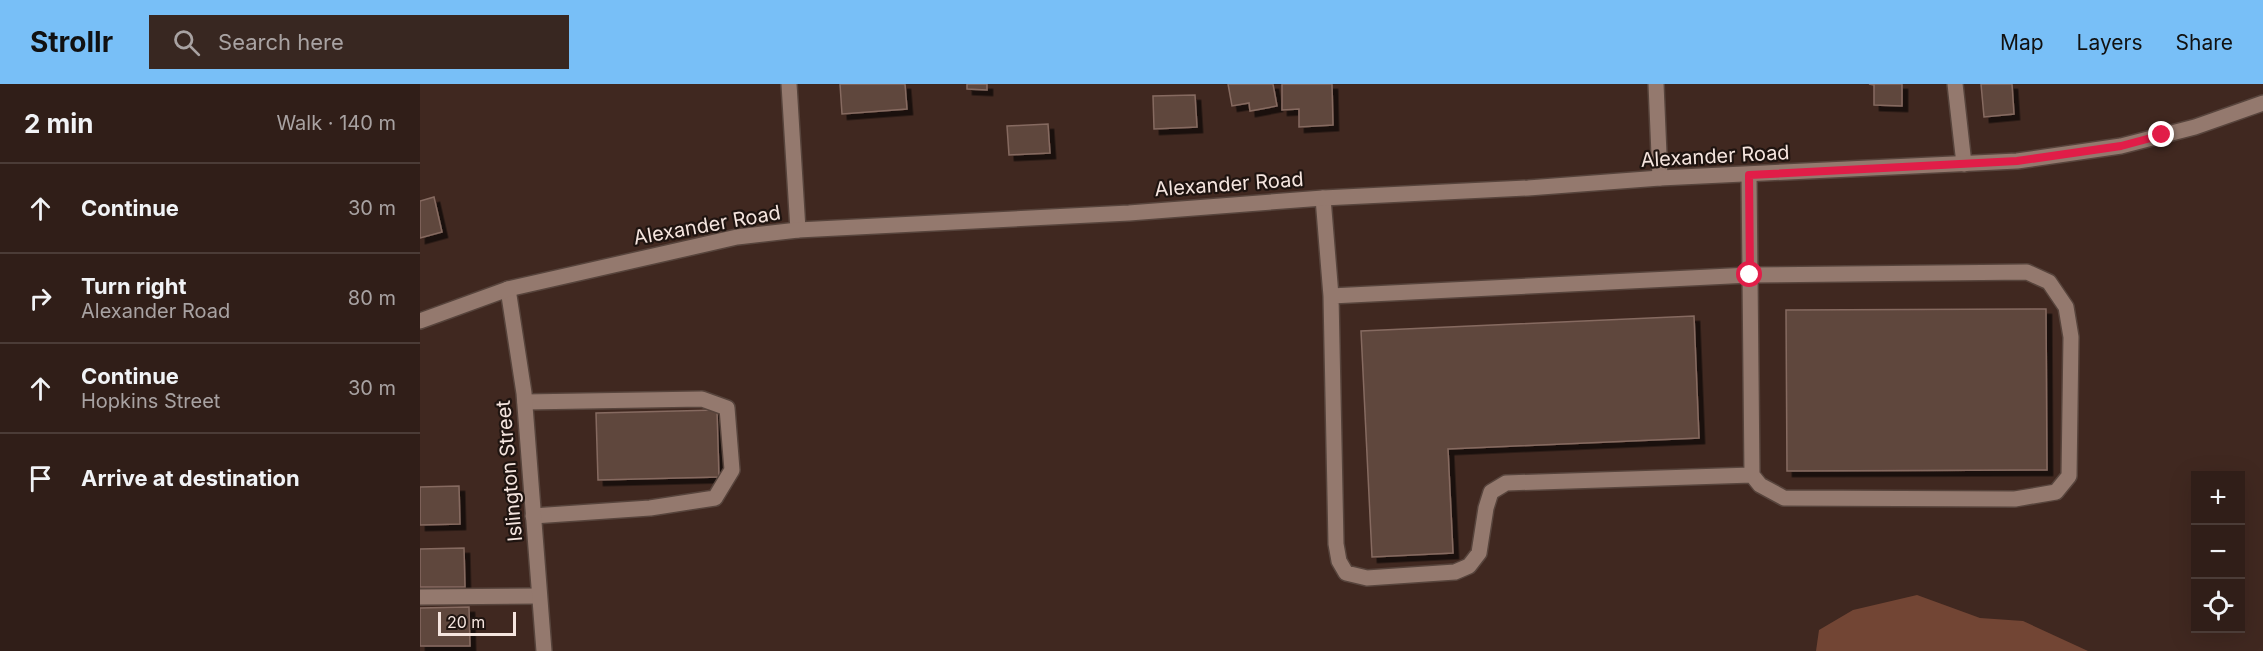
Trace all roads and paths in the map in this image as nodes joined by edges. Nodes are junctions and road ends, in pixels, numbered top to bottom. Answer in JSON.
{"nodes":[{"id":1,"x":789,"y":84,"type":"edge"},
{"id":2,"x":1656,"y":84,"type":"edge"},
{"id":3,"x":1955,"y":84,"type":"edge"},
{"id":4,"x":2263,"y":103,"type":"edge"},
{"id":5,"x":1964,"y":164,"type":"junction"},
{"id":6,"x":1749,"y":175,"type":"junction"},
{"id":7,"x":1660,"y":178,"type":"junction"},
{"id":8,"x":1323,"y":198,"type":"junction"},
{"id":9,"x":798,"y":230,"type":"junction"},
{"id":10,"x":1750,"y":275,"type":"junction"},
{"id":11,"x":508,"y":289,"type":"junction"},
{"id":12,"x":1331,"y":296,"type":"junction"},
{"id":13,"x":420,"y":321,"type":"edge"},
{"id":14,"x":525,"y":402,"type":"junction"},
{"id":15,"x":1752,"y":475,"type":"junction"},
{"id":16,"x":533,"y":516,"type":"junction"},
{"id":17,"x":540,"y":596,"type":"junction"},
{"id":18,"x":420,"y":597,"type":"edge"},
{"id":19,"x":544,"y":651,"type":"edge"}],
"edges":[{"from":1,"to":9,"type":"street"},
{"from":2,"to":7,"type":"street"},
{"from":3,"to":5,"type":"street"},
{"from":4,"to":5,"type":"street","name":"Alexander Road"},
{"from":5,"to":6,"type":"street","name":"Alexander Road"},
{"from":6,"to":7,"type":"street","name":"Alexander Road"},
{"from":6,"to":10,"type":"street"},
{"from":7,"to":8,"type":"street","name":"Alexander Road"},
{"from":8,"to":9,"type":"street","name":"Alexander Road"},
{"from":8,"to":12,"type":"street"},
{"from":9,"to":11,"type":"street","name":"Alexander Road"},
{"from":10,"to":12,"type":"street"},
{"from":10,"to":15,"type":"street"},
{"from":10,"to":15,"type":"street"},
{"from":11,"to":13,"type":"street","name":"Alexander Road"},
{"from":11,"to":14,"type":"street","name":"Islington Street"},
{"from":12,"to":15,"type":"street"},
{"from":14,"to":16,"type":"street","name":"Islington Street"},
{"from":14,"to":16,"type":"street"},
{"from":16,"to":17,"type":"street","name":"Islington Street"},
{"from":17,"to":18,"type":"street"},
{"from":17,"to":19,"type":"street","name":"Islington Street"}]}
